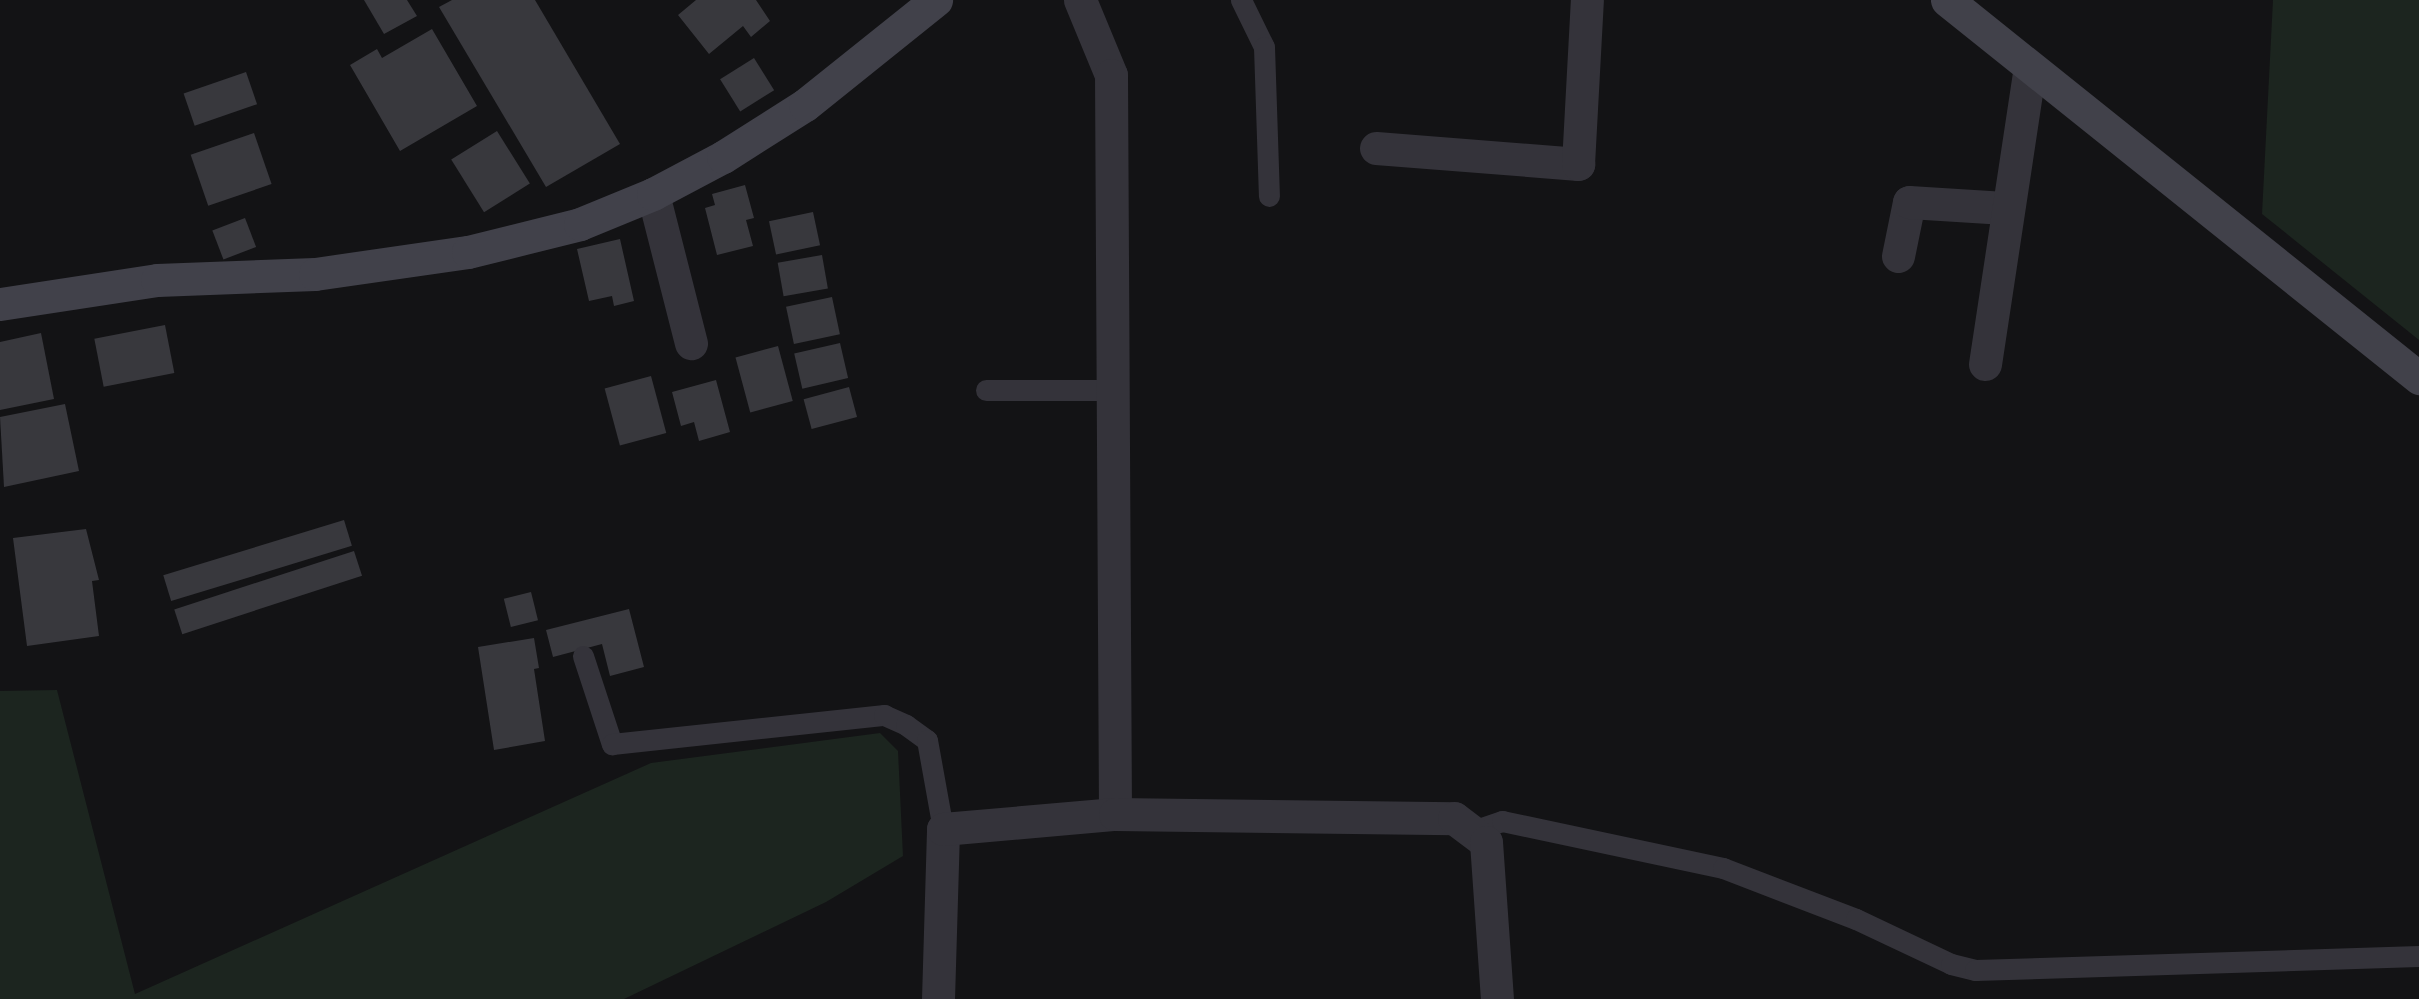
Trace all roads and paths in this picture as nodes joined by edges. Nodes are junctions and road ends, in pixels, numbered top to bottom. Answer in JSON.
{"nodes":[{"id":1,"x":936,"y":0,"type":"edge"},
{"id":2,"x":1080,"y":0,"type":"edge"},
{"id":3,"x":1241,"y":0,"type":"edge"},
{"id":4,"x":1587,"y":0,"type":"edge"},
{"id":5,"x":1947,"y":0,"type":"edge"},
{"id":6,"x":2030,"y":67,"type":"junction"},
{"id":7,"x":1376,"y":148,"type":"dead end"},
{"id":8,"x":653,"y":195,"type":"junction"},
{"id":9,"x":1269,"y":196,"type":"dead end"},
{"id":10,"x":2006,"y":208,"type":"junction"},
{"id":11,"x":1898,"y":256,"type":"dead end"},
{"id":12,"x":0,"y":304,"type":"edge"},
{"id":13,"x":691,"y":343,"type":"dead end"},
{"id":14,"x":1986,"y":364,"type":"dead end"},
{"id":15,"x":2419,"y":378,"type":"edge"},
{"id":16,"x":986,"y":390,"type":"dead end"},
{"id":17,"x":1112,"y":390,"type":"junction"},
{"id":18,"x":583,"y":656,"type":"dead end"},
{"id":19,"x":1115,"y":814,"type":"junction"},
{"id":20,"x":943,"y":829,"type":"junction"},
{"id":21,"x":1473,"y":831,"type":"junction"},
{"id":22,"x":2419,"y":957,"type":"edge"},
{"id":23,"x":938,"y":999,"type":"edge"},
{"id":24,"x":1497,"y":999,"type":"edge"}],
"edges":[{"from":1,"to":8,"type":"street"},
{"from":2,"to":17,"type":"street"},
{"from":3,"to":9,"type":"lane"},
{"from":4,"to":7,"type":"street"},
{"from":5,"to":6,"type":"street"},
{"from":6,"to":10,"type":"street"},
{"from":6,"to":15,"type":"street"},
{"from":8,"to":12,"type":"street"},
{"from":8,"to":13,"type":"street"},
{"from":10,"to":11,"type":"street"},
{"from":10,"to":14,"type":"street"},
{"from":16,"to":17,"type":"lane"},
{"from":17,"to":19,"type":"street"},
{"from":18,"to":20,"type":"lane"},
{"from":19,"to":20,"type":"street"},
{"from":19,"to":21,"type":"street"},
{"from":20,"to":23,"type":"street"},
{"from":21,"to":22,"type":"lane"},
{"from":21,"to":24,"type":"street"}]}
